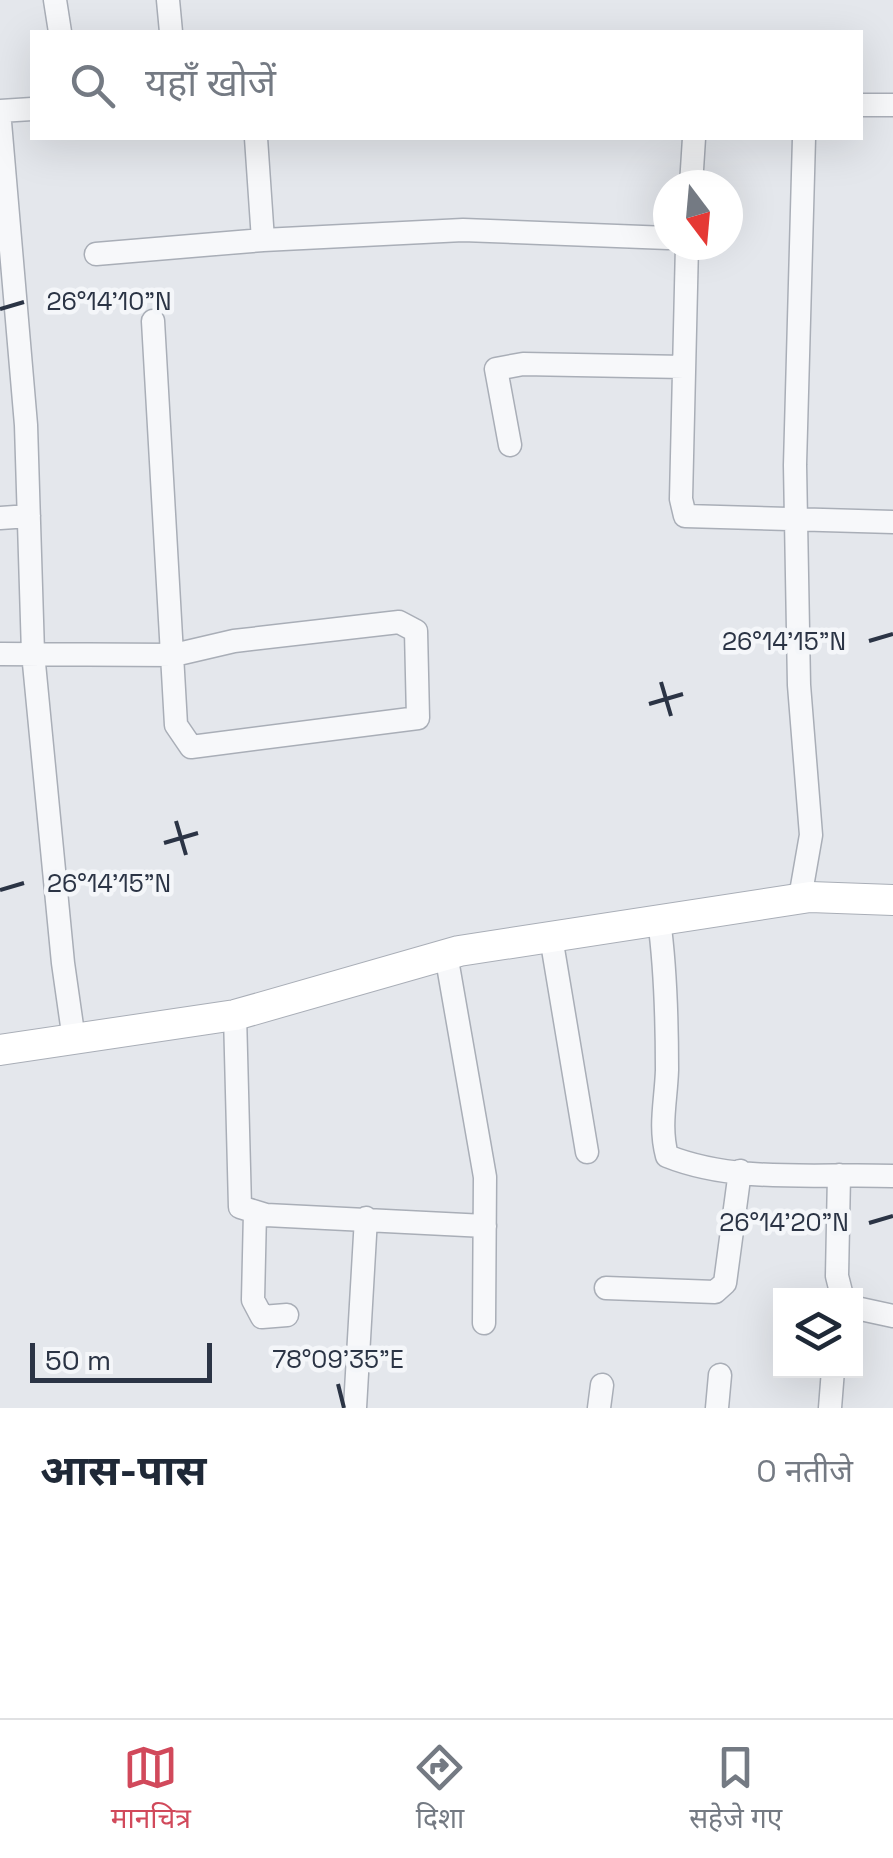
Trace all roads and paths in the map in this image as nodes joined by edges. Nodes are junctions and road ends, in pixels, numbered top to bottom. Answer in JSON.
{"nodes":[{"id":1,"x":55,"y":0,"type":"edge"},
{"id":2,"x":168,"y":0,"type":"edge"},
{"id":3,"x":60,"y":30,"type":"edge"},
{"id":4,"x":171,"y":30,"type":"edge"},
{"id":5,"x":863,"y":104,"type":"edge"},
{"id":6,"x":893,"y":105,"type":"edge"},
{"id":7,"x":30,"y":109,"type":"edge"},
{"id":8,"x":0,"y":112,"type":"edge"},
{"id":9,"x":0,"y":122,"type":"edge"},
{"id":10,"x":256,"y":140,"type":"edge"},
{"id":11,"x":694,"y":140,"type":"edge"},
{"id":12,"x":804,"y":140,"type":"edge"},
{"id":13,"x":692,"y":170,"type":"edge"},
{"id":14,"x":653,"y":237,"type":"edge"},
{"id":15,"x":262,"y":240,"type":"junction"},
{"id":16,"x":4,"y":247,"type":"edge"},
{"id":17,"x":96,"y":254,"type":"dead end"},
{"id":18,"x":687,"y":260,"type":"edge"},
{"id":19,"x":153,"y":321,"type":"dead end"},
{"id":20,"x":684,"y":367,"type":"junction"},
{"id":21,"x":10,"y":378,"type":"edge"},
{"id":22,"x":510,"y":445,"type":"dead end"},
{"id":23,"x":29,"y":516,"type":"junction"},
{"id":24,"x":0,"y":518,"type":"edge"},
{"id":25,"x":796,"y":520,"type":"junction"},
{"id":26,"x":893,"y":522,"type":"edge"},
{"id":27,"x":33,"y":653,"type":"junction"},
{"id":28,"x":0,"y":654,"type":"edge"},
{"id":29,"x":174,"y":655,"type":"junction"},
{"id":30,"x":800,"y":898,"type":"junction"},
{"id":31,"x":893,"y":900,"type":"edge"},
{"id":32,"x":659,"y":920,"type":"junction"},
{"id":33,"x":551,"y":936,"type":"junction"},
{"id":34,"x":446,"y":954,"type":"junction"},
{"id":35,"x":235,"y":1015,"type":"junction"},
{"id":36,"x":74,"y":1040,"type":"junction"},
{"id":37,"x":0,"y":1050,"type":"edge"},
{"id":38,"x":587,"y":1152,"type":"dead end"},
{"id":39,"x":740,"y":1171,"type":"junction"},
{"id":40,"x":839,"y":1175,"type":"junction"},
{"id":41,"x":893,"y":1176,"type":"edge"},
{"id":42,"x":256,"y":1212,"type":"junction"},
{"id":43,"x":366,"y":1218,"type":"junction"},
{"id":44,"x":485,"y":1226,"type":"junction"},
{"id":45,"x":606,"y":1288,"type":"dead end"},
{"id":46,"x":840,"y":1288,"type":"edge"},
{"id":47,"x":863,"y":1310,"type":"edge"},
{"id":48,"x":287,"y":1314,"type":"dead end"},
{"id":49,"x":893,"y":1316,"type":"edge"},
{"id":50,"x":484,"y":1323,"type":"dead end"},
{"id":51,"x":720,"y":1376,"type":"dead end"},
{"id":52,"x":832,"y":1378,"type":"edge"},
{"id":53,"x":355,"y":1408,"type":"edge"},
{"id":54,"x":717,"y":1408,"type":"edge"},
{"id":55,"x":830,"y":1408,"type":"edge"}],
"edges":[{"from":1,"to":3,"type":"street"},
{"from":2,"to":4,"type":"street"},
{"from":5,"to":6,"type":"street"},
{"from":7,"to":8,"type":"street"},
{"from":9,"to":16,"type":"street"},
{"from":10,"to":15,"type":"street"},
{"from":11,"to":13,"type":"street"},
{"from":12,"to":25,"type":"street"},
{"from":14,"to":15,"type":"street"},
{"from":15,"to":17,"type":"street"},
{"from":16,"to":21,"type":"street"},
{"from":18,"to":20,"type":"street"},
{"from":19,"to":29,"type":"street"},
{"from":20,"to":22,"type":"street"},
{"from":20,"to":25,"type":"street"},
{"from":21,"to":23,"type":"street"},
{"from":23,"to":24,"type":"street"},
{"from":23,"to":27,"type":"street"},
{"from":25,"to":26,"type":"street"},
{"from":25,"to":30,"type":"street"},
{"from":27,"to":28,"type":"street"},
{"from":27,"to":29,"type":"street"},
{"from":27,"to":36,"type":"street"},
{"from":29,"to":29,"type":"street"},
{"from":30,"to":31,"type":"street"},
{"from":30,"to":32,"type":"street"},
{"from":32,"to":33,"type":"street"},
{"from":32,"to":39,"type":"street"},
{"from":33,"to":34,"type":"street"},
{"from":33,"to":38,"type":"street"},
{"from":34,"to":35,"type":"street"},
{"from":34,"to":44,"type":"street"},
{"from":35,"to":36,"type":"street"},
{"from":35,"to":42,"type":"street"},
{"from":36,"to":37,"type":"street"},
{"from":39,"to":40,"type":"street"},
{"from":39,"to":45,"type":"street"},
{"from":40,"to":41,"type":"street"},
{"from":40,"to":46,"type":"street"},
{"from":42,"to":43,"type":"street"},
{"from":42,"to":48,"type":"street"},
{"from":43,"to":44,"type":"street"},
{"from":43,"to":53,"type":"street"},
{"from":44,"to":50,"type":"street"},
{"from":47,"to":49,"type":"street"},
{"from":51,"to":54,"type":"street"},
{"from":52,"to":55,"type":"street"}]}
